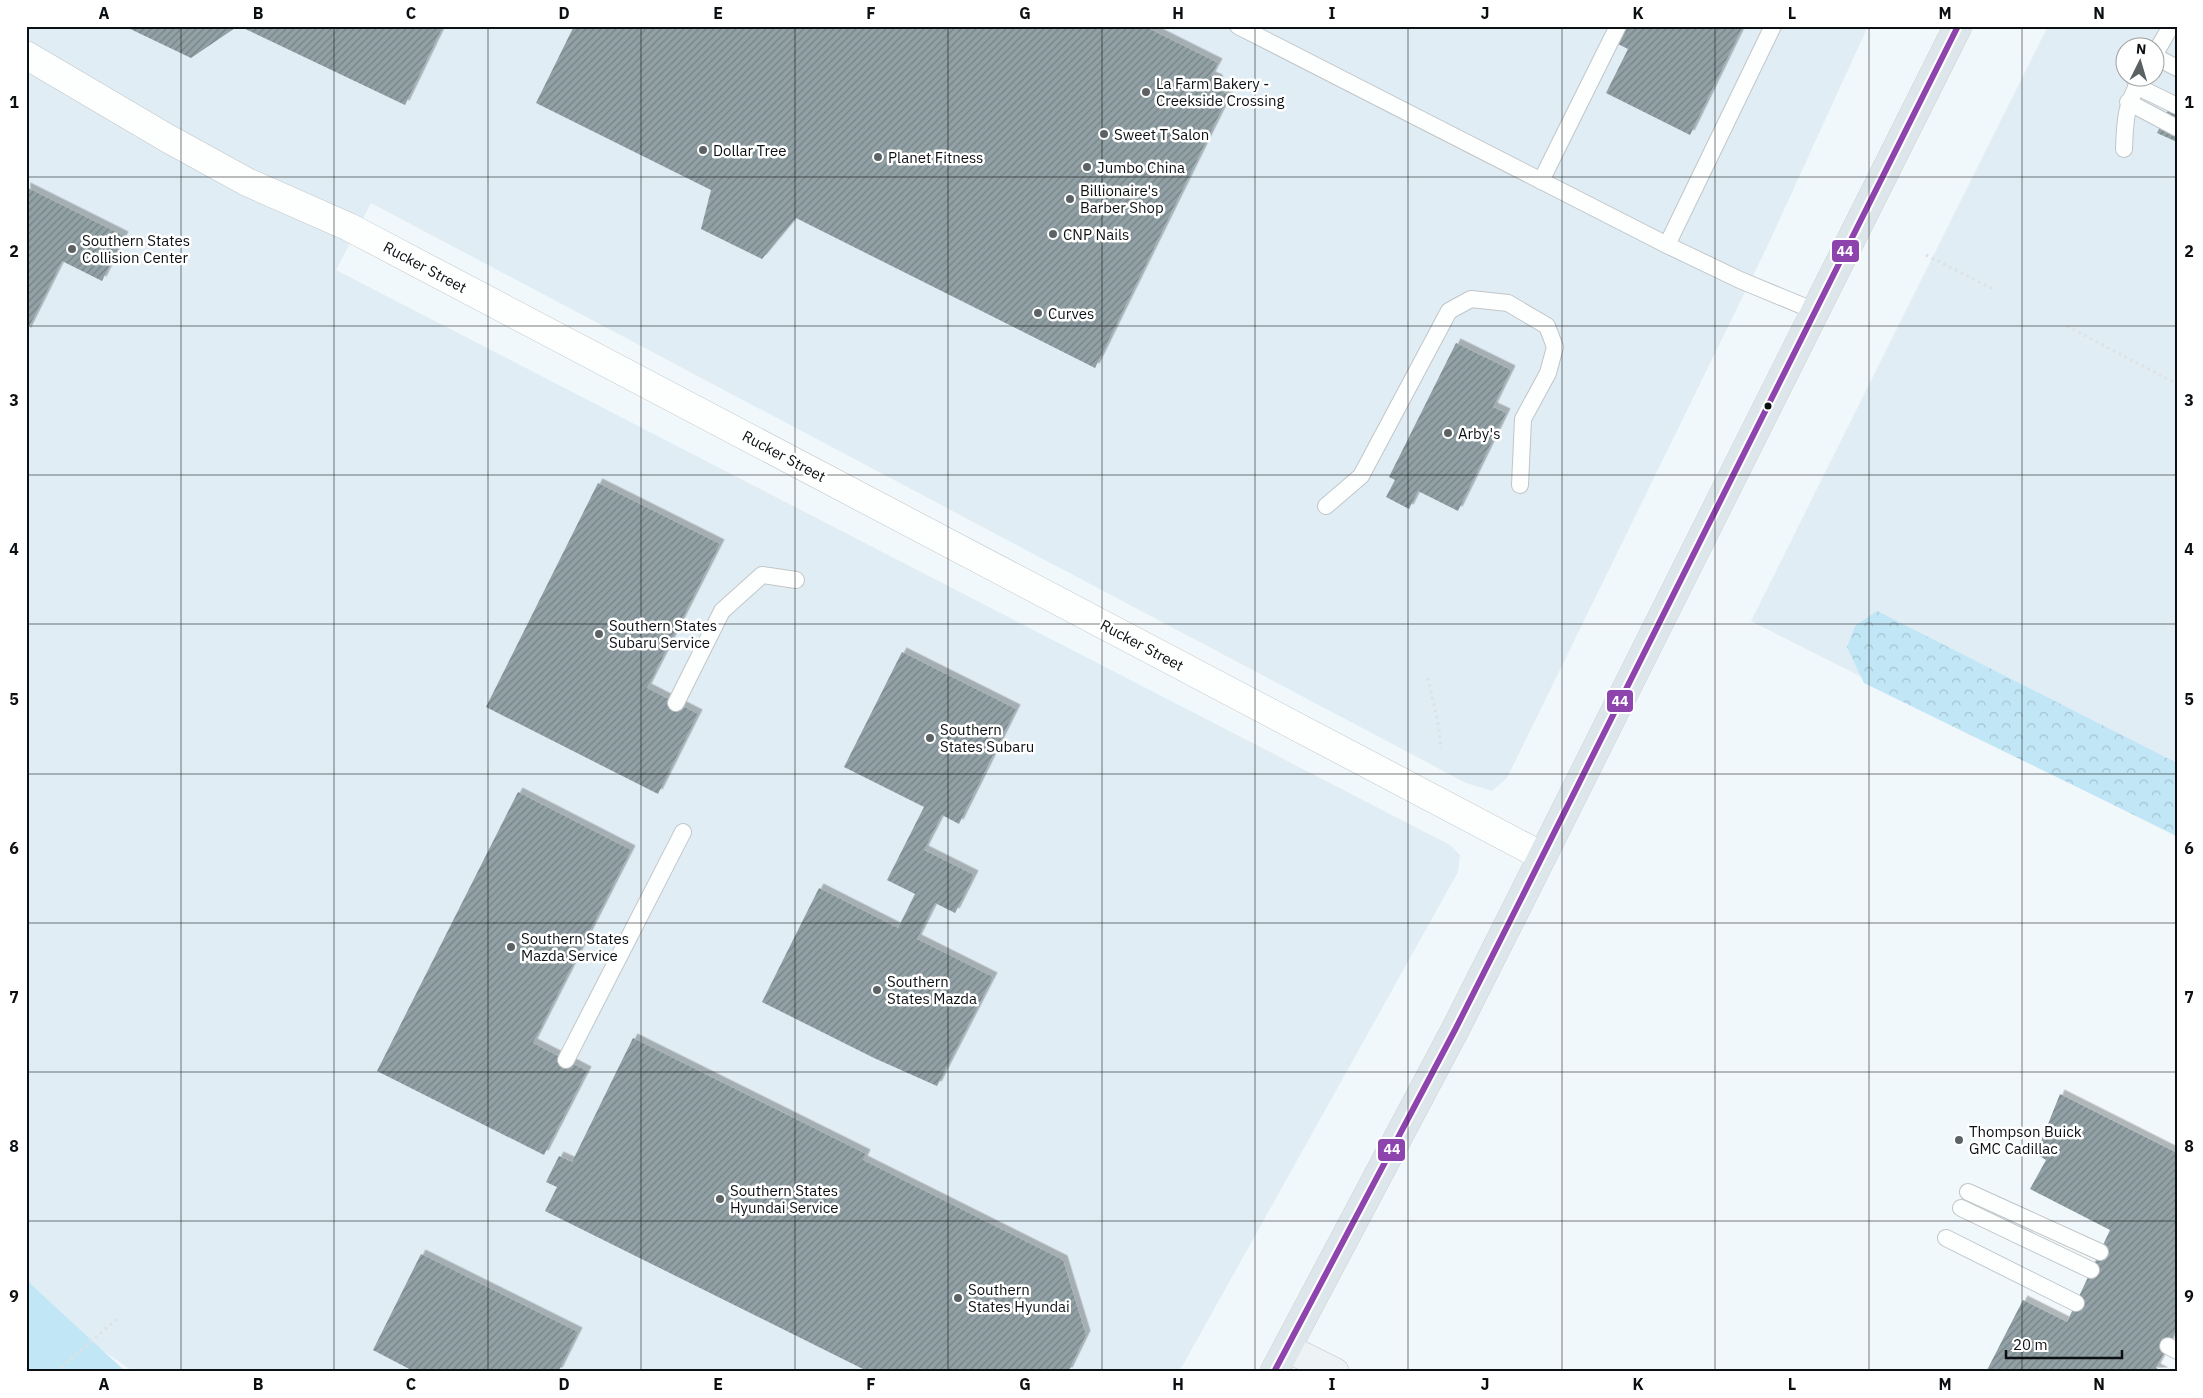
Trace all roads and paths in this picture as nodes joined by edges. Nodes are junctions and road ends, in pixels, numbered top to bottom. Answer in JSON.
{"nodes":[{"id":1,"x":1238,"y":26,"type":"edge"},
{"id":2,"x":1618,"y":26,"type":"edge"},
{"id":3,"x":1772,"y":26,"type":"edge"},
{"id":4,"x":1958,"y":26,"type":"edge"},
{"id":5,"x":26,"y":55,"type":"edge"},
{"id":6,"x":2136,"y":88,"type":"edge"},
{"id":7,"x":2148,"y":88,"type":"edge"},
{"id":8,"x":2128,"y":102,"type":"junction"},
{"id":9,"x":2177,"y":106,"type":"edge"},
{"id":10,"x":2177,"y":128,"type":"edge"},
{"id":11,"x":2124,"y":149,"type":"dead end"},
{"id":12,"x":1541,"y":181,"type":"junction"},
{"id":13,"x":1667,"y":245,"type":"junction"},
{"id":14,"x":1926,"y":254,"type":"dead end"},
{"id":15,"x":1994,"y":290,"type":"dead end"},
{"id":16,"x":1815,"y":312,"type":"junction"},
{"id":17,"x":2067,"y":326,"type":"dead end"},
{"id":18,"x":2177,"y":384,"type":"edge"},
{"id":19,"x":1520,"y":485,"type":"dead end"},
{"id":20,"x":1326,"y":506,"type":"dead end"},
{"id":21,"x":796,"y":580,"type":"dead end"},
{"id":22,"x":1428,"y":678,"type":"dead end"},
{"id":23,"x":676,"y":702,"type":"dead end"},
{"id":24,"x":1441,"y":749,"type":"dead end"},
{"id":25,"x":683,"y":832,"type":"dead end"},
{"id":26,"x":1542,"y":856,"type":"junction"},
{"id":27,"x":566,"y":1060,"type":"dead end"},
{"id":28,"x":1968,"y":1192,"type":"dead end"},
{"id":29,"x":1961,"y":1208,"type":"dead end"},
{"id":30,"x":1946,"y":1238,"type":"dead end"},
{"id":31,"x":2100,"y":1252,"type":"dead end"},
{"id":32,"x":2091,"y":1270,"type":"dead end"},
{"id":33,"x":2076,"y":1303,"type":"dead end"},
{"id":34,"x":118,"y":1318,"type":"dead end"},
{"id":35,"x":1280,"y":1360,"type":"edge"},
{"id":36,"x":56,"y":1372,"type":"edge"},
{"id":37,"x":1335,"y":1372,"type":"edge"}],
"edges":[{"from":1,"to":12,"type":"lane"},
{"from":2,"to":12,"type":"lane"},
{"from":3,"to":13,"type":"lane"},
{"from":4,"to":16,"type":"main road"},
{"from":5,"to":26,"type":"street","name":"Rucker Street"},
{"from":6,"to":8,"type":"lane"},
{"from":7,"to":9,"type":"lane"},
{"from":8,"to":10,"type":"lane"},
{"from":8,"to":11,"type":"lane"},
{"from":12,"to":13,"type":"lane"},
{"from":13,"to":16,"type":"lane"},
{"from":14,"to":15,"type":"path"},
{"from":16,"to":26,"type":"main road"},
{"from":17,"to":18,"type":"path"},
{"from":19,"to":20,"type":"lane"},
{"from":21,"to":23,"type":"lane"},
{"from":22,"to":24,"type":"path"},
{"from":25,"to":27,"type":"lane"},
{"from":26,"to":35,"type":"main road"},
{"from":28,"to":31,"type":"lane"},
{"from":29,"to":32,"type":"lane"},
{"from":30,"to":33,"type":"lane"},
{"from":34,"to":36,"type":"path"},
{"from":35,"to":37,"type":"street"}]}
